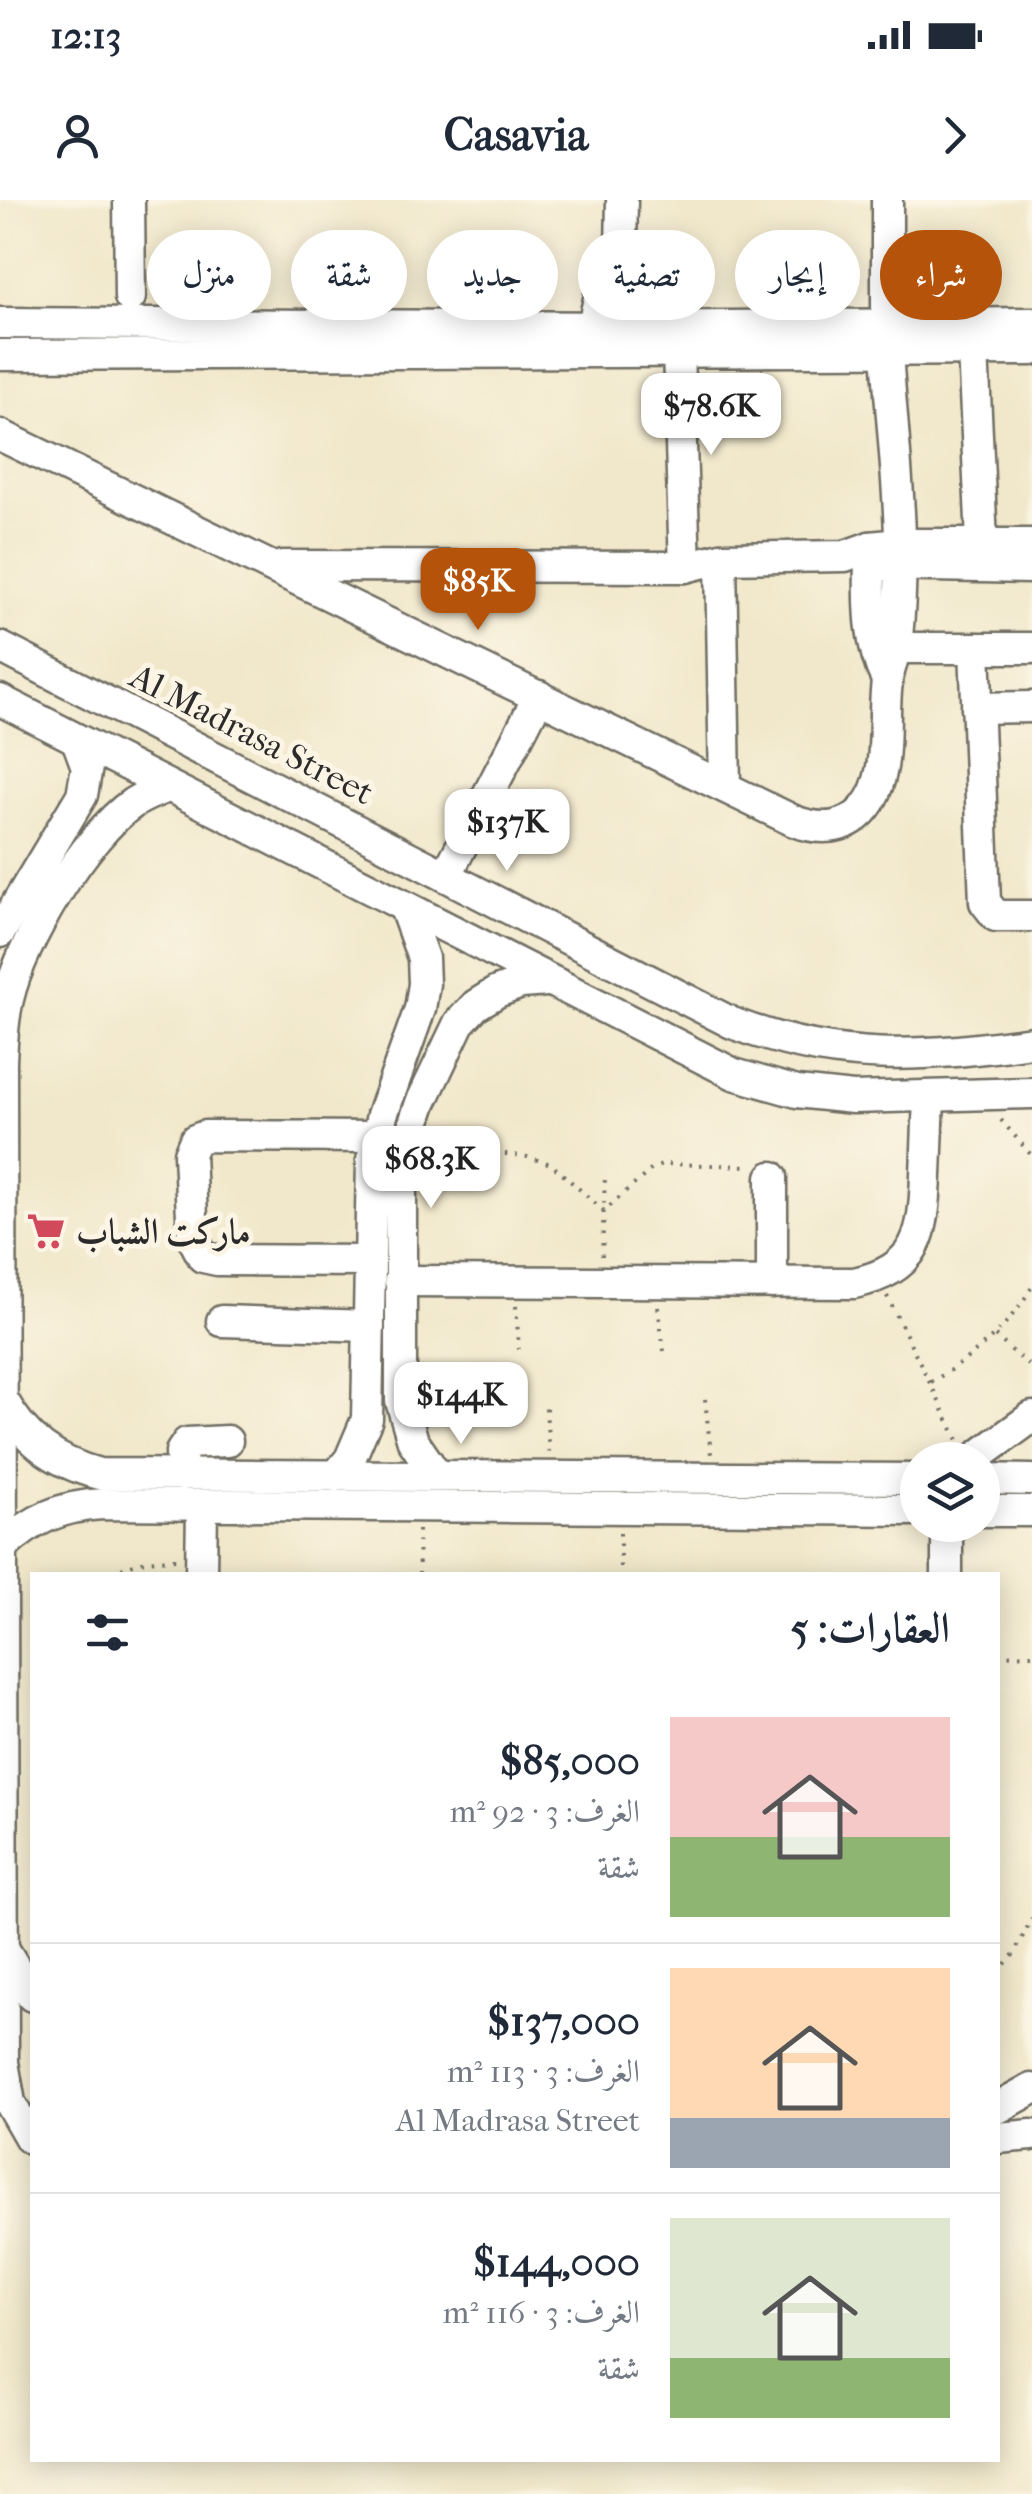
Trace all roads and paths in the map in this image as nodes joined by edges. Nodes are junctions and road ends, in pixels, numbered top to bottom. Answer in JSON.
{"nodes":[{"id":1,"x":128,"y":200,"type":"edge"},
{"id":2,"x":622,"y":200,"type":"edge"},
{"id":3,"x":887,"y":200,"type":"edge"},
{"id":4,"x":621,"y":230,"type":"edge"},
{"id":5,"x":130,"y":297,"type":"dead end"},
{"id":6,"x":594,"y":320,"type":"edge"},
{"id":7,"x":632,"y":320,"type":"edge"},
{"id":8,"x":0,"y":323,"type":"edge"},
{"id":9,"x":1032,"y":323,"type":"edge"},
{"id":10,"x":149,"y":324,"type":"junction"},
{"id":11,"x":593,"y":325,"type":"junction"},
{"id":12,"x":632,"y":327,"type":"junction"},
{"id":13,"x":887,"y":338,"type":"junction"},
{"id":14,"x":973,"y":350,"type":"junction"},
{"id":15,"x":1032,"y":350,"type":"edge"},
{"id":16,"x":678,"y":351,"type":"junction"},
{"id":17,"x":150,"y":354,"type":"junction"},
{"id":18,"x":0,"y":355,"type":"edge"},
{"id":19,"x":0,"y":434,"type":"edge"},
{"id":20,"x":982,"y":542,"type":"junction"},
{"id":21,"x":1032,"y":544,"type":"edge"},
{"id":22,"x":877,"y":555,"type":"junction"},
{"id":23,"x":722,"y":558,"type":"junction"},
{"id":24,"x":274,"y":566,"type":"junction"},
{"id":25,"x":685,"y":567,"type":"junction"},
{"id":26,"x":1032,"y":568,"type":"edge"},
{"id":27,"x":0,"y":647,"type":"edge"},
{"id":28,"x":896,"y":648,"type":"junction"},
{"id":29,"x":975,"y":648,"type":"junction"},
{"id":30,"x":1032,"y":648,"type":"edge"},
{"id":31,"x":887,"y":680,"type":"junction"},
{"id":32,"x":540,"y":696,"type":"junction"},
{"id":33,"x":0,"y":700,"type":"edge"},
{"id":34,"x":1032,"y":707,"type":"edge"},
{"id":35,"x":977,"y":708,"type":"junction"},
{"id":36,"x":76,"y":740,"type":"junction"},
{"id":37,"x":168,"y":787,"type":"junction"},
{"id":38,"x":725,"y":787,"type":"junction"},
{"id":39,"x":446,"y":876,"type":"junction"},
{"id":40,"x":406,"y":908,"type":"junction"},
{"id":41,"x":1032,"y":916,"type":"edge"},
{"id":42,"x":526,"y":917,"type":"junction"},
{"id":43,"x":0,"y":932,"type":"edge"},
{"id":44,"x":503,"y":959,"type":"junction"},
{"id":45,"x":546,"y":980,"type":"junction"},
{"id":46,"x":2,"y":1021,"type":"edge"},
{"id":47,"x":1032,"y":1042,"type":"edge"},
{"id":48,"x":947,"y":1051,"type":"junction"},
{"id":49,"x":1032,"y":1093,"type":"edge"},
{"id":50,"x":952,"y":1096,"type":"junction"},
{"id":51,"x":376,"y":1137,"type":"junction"},
{"id":52,"x":408,"y":1141,"type":"junction"},
{"id":53,"x":1032,"y":1156,"type":"edge"},
{"id":54,"x":605,"y":1176,"type":"dead end"},
{"id":55,"x":772,"y":1177,"type":"joint"},
{"id":56,"x":604,"y":1211,"type":"junction"},
{"id":57,"x":1,"y":1212,"type":"edge"},
{"id":58,"x":369,"y":1260,"type":"junction"},
{"id":59,"x":878,"y":1278,"type":"junction"},
{"id":60,"x":400,"y":1280,"type":"junction"},
{"id":61,"x":514,"y":1281,"type":"junction"},
{"id":62,"x":602,"y":1282,"type":"junction"},
{"id":63,"x":654,"y":1282,"type":"junction"},
{"id":64,"x":772,"y":1283,"type":"junction"},
{"id":65,"x":1032,"y":1287,"type":"edge"},
{"id":66,"x":222,"y":1321,"type":"dead end"},
{"id":67,"x":369,"y":1326,"type":"junction"},
{"id":68,"x":996,"y":1336,"type":"junction"},
{"id":69,"x":519,"y":1349,"type":"dead end"},
{"id":70,"x":664,"y":1351,"type":"dead end"},
{"id":71,"x":1032,"y":1368,"type":"edge"},
{"id":72,"x":930,"y":1382,"type":"junction"},
{"id":73,"x":705,"y":1399,"type":"dead end"},
{"id":74,"x":2,"y":1400,"type":"edge"},
{"id":75,"x":546,"y":1408,"type":"dead end"},
{"id":76,"x":1032,"y":1417,"type":"edge"},
{"id":77,"x":226,"y":1441,"type":"dead end"},
{"id":78,"x":962,"y":1442,"type":"edge"},
{"id":79,"x":986,"y":1442,"type":"edge"},
{"id":80,"x":182,"y":1475,"type":"junction"},
{"id":81,"x":336,"y":1476,"type":"junction"},
{"id":82,"x":436,"y":1476,"type":"junction"},
{"id":83,"x":550,"y":1477,"type":"junction"},
{"id":84,"x":714,"y":1478,"type":"junction"},
{"id":85,"x":900,"y":1479,"type":"edge"},
{"id":86,"x":1000,"y":1479,"type":"edge"},
{"id":87,"x":1032,"y":1480,"type":"edge"},
{"id":88,"x":124,"y":1490,"type":"junction"},
{"id":89,"x":202,"y":1505,"type":"junction"},
{"id":90,"x":417,"y":1506,"type":"junction"},
{"id":91,"x":619,"y":1508,"type":"junction"},
{"id":92,"x":900,"y":1510,"type":"edge"},
{"id":93,"x":1000,"y":1511,"type":"edge"},
{"id":94,"x":1032,"y":1511,"type":"edge"},
{"id":95,"x":947,"y":1542,"type":"edge"},
{"id":96,"x":3,"y":1547,"type":"junction"},
{"id":97,"x":201,"y":1566,"type":"edge"},
{"id":98,"x":117,"y":1572,"type":"edge"},
{"id":99,"x":419,"y":1572,"type":"edge"},
{"id":100,"x":620,"y":1572,"type":"edge"},
{"id":101,"x":947,"y":1572,"type":"edge"},
{"id":102,"x":1000,"y":1654,"type":"edge"},
{"id":103,"x":1032,"y":1654,"type":"edge"},
{"id":104,"x":1032,"y":1918,"type":"edge"},
{"id":105,"x":3,"y":1948,"type":"junction"},
{"id":106,"x":1000,"y":1970,"type":"edge"},
{"id":107,"x":30,"y":1993,"type":"edge"},
{"id":108,"x":1032,"y":2089,"type":"edge"},
{"id":109,"x":1000,"y":2107,"type":"edge"},
{"id":110,"x":1032,"y":2135,"type":"edge"},
{"id":111,"x":21,"y":2138,"type":"edge"},
{"id":112,"x":1000,"y":2138,"type":"edge"}],
"edges":[{"from":1,"to":5,"type":"street"},
{"from":2,"to":4,"type":"street"},
{"from":3,"to":13,"type":"street"},
{"from":6,"to":11,"type":"street"},
{"from":7,"to":12,"type":"street"},
{"from":8,"to":10,"type":"street"},
{"from":9,"to":13,"type":"street"},
{"from":10,"to":11,"type":"street"},
{"from":10,"to":17,"type":"street"},
{"from":11,"to":12,"type":"street"},
{"from":12,"to":13,"type":"street"},
{"from":13,"to":14,"type":"street"},
{"from":13,"to":16,"type":"street"},
{"from":13,"to":22,"type":"street"},
{"from":14,"to":15,"type":"street"},
{"from":14,"to":20,"type":"street"},
{"from":16,"to":17,"type":"street"},
{"from":16,"to":25,"type":"street"},
{"from":17,"to":18,"type":"street"},
{"from":19,"to":24,"type":"street"},
{"from":20,"to":21,"type":"street"},
{"from":20,"to":22,"type":"street"},
{"from":22,"to":23,"type":"street"},
{"from":22,"to":26,"type":"street"},
{"from":22,"to":28,"type":"street"},
{"from":22,"to":31,"type":"street"},
{"from":23,"to":25,"type":"street"},
{"from":23,"to":38,"type":"street"},
{"from":24,"to":25,"type":"street"},
{"from":24,"to":32,"type":"street"},
{"from":27,"to":39,"type":"street","name":"Al Madrasa Street"},
{"from":28,"to":29,"type":"street"},
{"from":28,"to":31,"type":"street"},
{"from":29,"to":30,"type":"street"},
{"from":29,"to":35,"type":"street"},
{"from":31,"to":38,"type":"street"},
{"from":32,"to":38,"type":"street"},
{"from":32,"to":39,"type":"street"},
{"from":33,"to":36,"type":"street"},
{"from":34,"to":35,"type":"street"},
{"from":35,"to":41,"type":"street"},
{"from":36,"to":37,"type":"street"},
{"from":36,"to":43,"type":"street"},
{"from":37,"to":40,"type":"street"},
{"from":37,"to":46,"type":"street"},
{"from":39,"to":42,"type":"street","name":"Al Madrasa Street"},
{"from":40,"to":44,"type":"street"},
{"from":40,"to":51,"type":"street"},
{"from":42,"to":44,"type":"street"},
{"from":42,"to":48,"type":"street","name":"Al Madrasa Street"},
{"from":44,"to":45,"type":"street"},
{"from":45,"to":50,"type":"street"},
{"from":45,"to":52,"type":"street"},
{"from":46,"to":57,"type":"street"},
{"from":47,"to":48,"type":"street","name":"Al Madrasa Street"},
{"from":48,"to":50,"type":"street"},
{"from":49,"to":50,"type":"street"},
{"from":50,"to":53,"type":"path"},
{"from":50,"to":59,"type":"street"},
{"from":51,"to":58,"type":"street"},
{"from":51,"to":58,"type":"street"},
{"from":52,"to":56,"type":"path"},
{"from":52,"to":60,"type":"street"},
{"from":54,"to":56,"type":"path"},
{"from":55,"to":56,"type":"path"},
{"from":55,"to":64,"type":"street"},
{"from":56,"to":62,"type":"path"},
{"from":57,"to":74,"type":"street"},
{"from":58,"to":67,"type":"street"},
{"from":59,"to":64,"type":"street"},
{"from":59,"to":72,"type":"path"},
{"from":60,"to":61,"type":"street"},
{"from":60,"to":82,"type":"street"},
{"from":61,"to":62,"type":"street"},
{"from":61,"to":69,"type":"path"},
{"from":62,"to":63,"type":"street"},
{"from":63,"to":64,"type":"street"},
{"from":63,"to":70,"type":"path"},
{"from":65,"to":68,"type":"path"},
{"from":66,"to":67,"type":"street"},
{"from":67,"to":81,"type":"street"},
{"from":68,"to":71,"type":"path"},
{"from":68,"to":72,"type":"path"},
{"from":72,"to":78,"type":"path"},
{"from":73,"to":84,"type":"path"},
{"from":74,"to":88,"type":"street"},
{"from":74,"to":96,"type":"street"},
{"from":75,"to":83,"type":"path"},
{"from":76,"to":79,"type":"street"},
{"from":77,"to":80,"type":"street"},
{"from":80,"to":81,"type":"street"},
{"from":80,"to":88,"type":"street"},
{"from":81,"to":82,"type":"street"},
{"from":82,"to":83,"type":"street"},
{"from":83,"to":84,"type":"street"},
{"from":84,"to":85,"type":"street"},
{"from":86,"to":87,"type":"street"},
{"from":88,"to":89,"type":"street"},
{"from":88,"to":96,"type":"street"},
{"from":89,"to":90,"type":"street"},
{"from":89,"to":97,"type":"street"},
{"from":90,"to":91,"type":"street"},
{"from":90,"to":99,"type":"path"},
{"from":91,"to":92,"type":"street"},
{"from":91,"to":100,"type":"path"},
{"from":93,"to":94,"type":"street"},
{"from":95,"to":101,"type":"street"},
{"from":96,"to":105,"type":"street"},
{"from":97,"to":98,"type":"path"},
{"from":102,"to":103,"type":"path"},
{"from":104,"to":106,"type":"path"},
{"from":105,"to":107,"type":"street"},
{"from":105,"to":111,"type":"street"},
{"from":108,"to":109,"type":"street"},
{"from":110,"to":112,"type":"street"}]}
